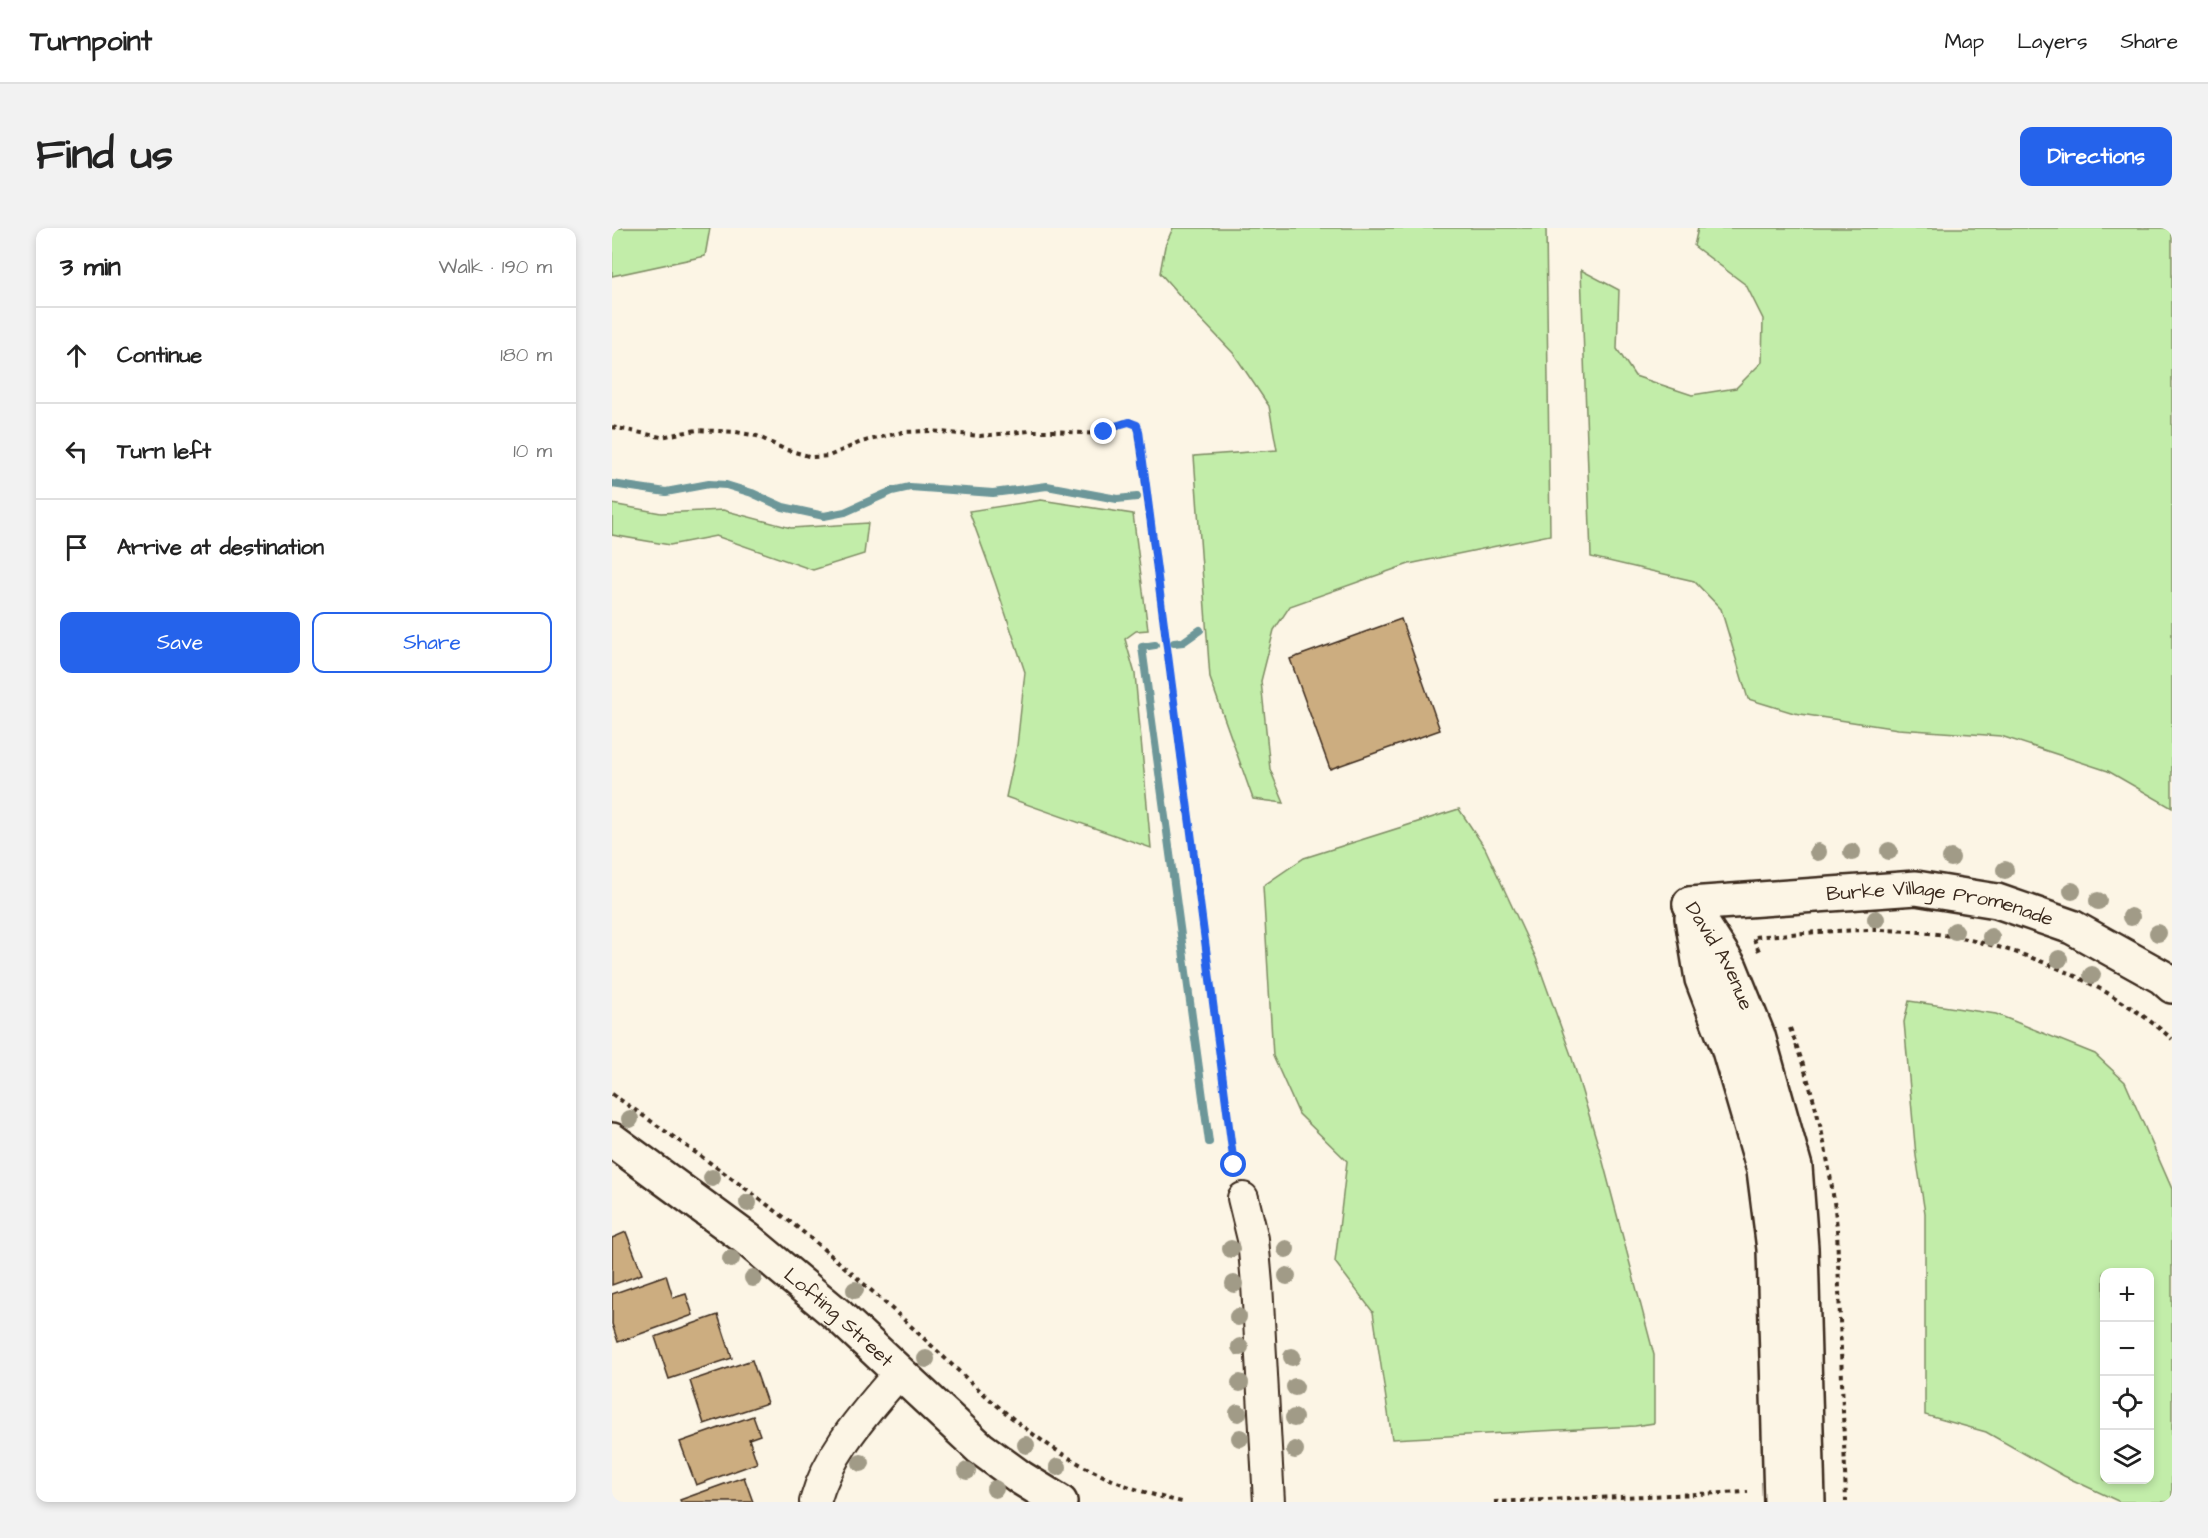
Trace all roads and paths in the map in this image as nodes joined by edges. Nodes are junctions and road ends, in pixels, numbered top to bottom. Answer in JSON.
{"nodes":[{"id":1,"x":612,"y":427,"type":"edge"},
{"id":2,"x":1690,"y":904,"type":"junction"},
{"id":3,"x":1753,"y":937,"type":"dead end"},
{"id":4,"x":2172,"y":986,"type":"edge"},
{"id":5,"x":2172,"y":1039,"type":"edge"},
{"id":6,"x":612,"y":1094,"type":"edge"},
{"id":7,"x":612,"y":1140,"type":"edge"},
{"id":8,"x":1234,"y":1165,"type":"dead end"},
{"id":9,"x":1243,"y":1197,"type":"dead end"},
{"id":10,"x":899,"y":1373,"type":"junction"},
{"id":11,"x":1846,"y":1490,"type":"dead end"},
{"id":12,"x":1748,"y":1492,"type":"dead end"},
{"id":13,"x":815,"y":1502,"type":"edge"},
{"id":14,"x":1060,"y":1502,"type":"edge"},
{"id":15,"x":1182,"y":1502,"type":"edge"},
{"id":16,"x":1269,"y":1502,"type":"edge"},
{"id":17,"x":1494,"y":1502,"type":"edge"},
{"id":18,"x":1782,"y":1502,"type":"edge"},
{"id":19,"x":1808,"y":1502,"type":"edge"},
{"id":20,"x":1846,"y":1502,"type":"edge"}],
"edges":[{"from":1,"to":8,"type":"path"},
{"from":2,"to":4,"type":"main road","name":"Burke Village Promenade"},
{"from":2,"to":18,"type":"main road","name":"David Avenue"},
{"from":2,"to":19,"type":"main road","name":"David Avenue"},
{"from":3,"to":5,"type":"path"},
{"from":6,"to":15,"type":"path"},
{"from":7,"to":10,"type":"main road","name":"Lofting Street"},
{"from":9,"to":16,"type":"street"},
{"from":10,"to":13,"type":"street"},
{"from":10,"to":14,"type":"main road","name":"Lofting Street"},
{"from":11,"to":20,"type":"path"},
{"from":12,"to":17,"type":"path"}]}
